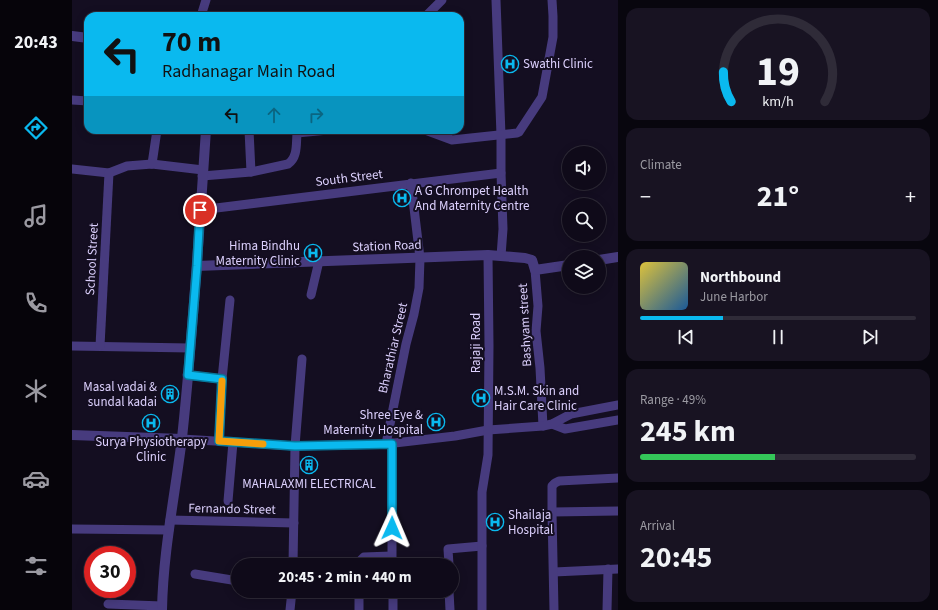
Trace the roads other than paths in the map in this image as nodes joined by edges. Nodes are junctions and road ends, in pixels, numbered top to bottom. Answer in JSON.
{"nodes":[{"id":1,"x":206,"y":0,"type":"edge"},
{"id":2,"x":496,"y":0,"type":"edge"},
{"id":3,"x":552,"y":0,"type":"edge"},
{"id":4,"x":439,"y":3,"type":"edge"},
{"id":5,"x":202,"y":12,"type":"edge"},
{"id":6,"x":430,"y":12,"type":"edge"},
{"id":7,"x":72,"y":36,"type":"edge"},
{"id":8,"x":84,"y":38,"type":"edge"},
{"id":9,"x":72,"y":100,"type":"edge"},
{"id":10,"x":84,"y":101,"type":"edge"},
{"id":11,"x":156,"y":134,"type":"edge"},
{"id":12,"x":206,"y":134,"type":"edge"},
{"id":13,"x":249,"y":134,"type":"edge"},
{"id":14,"x":297,"y":134,"type":"edge"},
{"id":15,"x":436,"y":134,"type":"edge"},
{"id":16,"x":451,"y":134,"type":"edge"},
{"id":17,"x":501,"y":135,"type":"junction"},
{"id":18,"x":452,"y":140,"type":"junction"},
{"id":19,"x":152,"y":164,"type":"junction"},
{"id":20,"x":72,"y":169,"type":"edge"},
{"id":21,"x":251,"y":172,"type":"junction"},
{"id":22,"x":109,"y":173,"type":"junction"},
{"id":23,"x":202,"y":173,"type":"junction"},
{"id":24,"x":501,"y":173,"type":"junction"},
{"id":25,"x":411,"y":184,"type":"junction"},
{"id":26,"x":200,"y":210,"type":"junction"},
{"id":27,"x":488,"y":255,"type":"junction"},
{"id":28,"x":502,"y":256,"type":"junction"},
{"id":29,"x":618,"y":257,"type":"edge"},
{"id":30,"x":420,"y":258,"type":"junction"},
{"id":31,"x":606,"y":259,"type":"edge"},
{"id":32,"x":319,"y":261,"type":"junction"},
{"id":33,"x":197,"y":266,"type":"junction"},
{"id":34,"x":562,"y":266,"type":"edge"},
{"id":35,"x":535,"y":270,"type":"junction"},
{"id":36,"x":311,"y":295,"type":"dead end"},
{"id":37,"x":230,"y":300,"type":"dead end"},
{"id":38,"x":72,"y":346,"type":"edge"},
{"id":39,"x":100,"y":346,"type":"junction"},
{"id":40,"x":190,"y":348,"type":"junction"},
{"id":41,"x":302,"y":359,"type":"dead end"},
{"id":42,"x":188,"y":375,"type":"junction"},
{"id":43,"x":222,"y":379,"type":"junction"},
{"id":44,"x":618,"y":405,"type":"edge"},
{"id":45,"x":618,"y":420,"type":"edge"},
{"id":46,"x":547,"y":425,"type":"junction"},
{"id":47,"x":488,"y":430,"type":"junction"},
{"id":48,"x":72,"y":435,"type":"edge"},
{"id":49,"x":182,"y":439,"type":"junction"},
{"id":50,"x":219,"y":441,"type":"junction"},
{"id":51,"x":234,"y":442,"type":"junction"},
{"id":52,"x":389,"y":444,"type":"junction"},
{"id":53,"x":295,"y":446,"type":"junction"},
{"id":54,"x":618,"y":478,"type":"edge"},
{"id":55,"x":228,"y":501,"type":"dead end"},
{"id":56,"x":618,"y":511,"type":"edge"},
{"id":57,"x":552,"y":512,"type":"junction"},
{"id":58,"x":294,"y":523,"type":"junction"},
{"id":59,"x":169,"y":525,"type":"junction"},
{"id":60,"x":72,"y":529,"type":"edge"},
{"id":61,"x":482,"y":546,"type":"junction"},
{"id":62,"x":293,"y":558,"type":"edge"},
{"id":63,"x":363,"y":558,"type":"edge"},
{"id":64,"x":373,"y":558,"type":"edge"},
{"id":65,"x":391,"y":558,"type":"edge"},
{"id":66,"x":449,"y":558,"type":"edge"},
{"id":67,"x":608,"y":569,"type":"junction"},
{"id":68,"x":618,"y":569,"type":"edge"},
{"id":69,"x":554,"y":572,"type":"junction"},
{"id":70,"x":195,"y":574,"type":"dead end"},
{"id":71,"x":231,"y":580,"type":"edge"},
{"id":72,"x":291,"y":598,"type":"edge"},
{"id":73,"x":359,"y":598,"type":"edge"},
{"id":74,"x":393,"y":598,"type":"edge"},
{"id":75,"x":450,"y":598,"type":"edge"},
{"id":76,"x":108,"y":604,"type":"dead end"},
{"id":77,"x":162,"y":608,"type":"edge"},
{"id":78,"x":290,"y":610,"type":"edge"},
{"id":79,"x":359,"y":610,"type":"edge"},
{"id":80,"x":393,"y":610,"type":"edge"},
{"id":81,"x":450,"y":610,"type":"edge"},
{"id":82,"x":482,"y":610,"type":"edge"},
{"id":83,"x":554,"y":610,"type":"edge"},
{"id":84,"x":607,"y":610,"type":"edge"}],
"edges":[{"from":1,"to":5,"type":"street"},
{"from":2,"to":17,"type":"street"},
{"from":3,"to":17,"type":"street"},
{"from":4,"to":6,"type":"street"},
{"from":7,"to":8,"type":"street"},
{"from":9,"to":10,"type":"street"},
{"from":11,"to":19,"type":"street"},
{"from":12,"to":23,"type":"street"},
{"from":13,"to":21,"type":"street"},
{"from":14,"to":21,"type":"street"},
{"from":15,"to":18,"type":"street"},
{"from":16,"to":18,"type":"street"},
{"from":17,"to":18,"type":"street"},
{"from":17,"to":24,"type":"street"},
{"from":19,"to":22,"type":"street"},
{"from":19,"to":23,"type":"street"},
{"from":20,"to":22,"type":"street"},
{"from":21,"to":23,"type":"street"},
{"from":22,"to":39,"type":"street","name":"School Street"},
{"from":23,"to":26,"type":"street"},
{"from":24,"to":25,"type":"street","name":"South Street"},
{"from":24,"to":28,"type":"street"},
{"from":25,"to":26,"type":"street","name":"South Street"},
{"from":25,"to":30,"type":"street","name":"Bharathiar Street"},
{"from":26,"to":33,"type":"street"},
{"from":27,"to":28,"type":"street","name":"Station Road"},
{"from":27,"to":30,"type":"street","name":"Station Road"},
{"from":27,"to":47,"type":"street","name":"Rajaji Road"},
{"from":28,"to":35,"type":"street","name":"Station Road"},
{"from":29,"to":31,"type":"street"},
{"from":30,"to":32,"type":"street","name":"Station Road"},
{"from":30,"to":52,"type":"street","name":"Bharathiar Street"},
{"from":32,"to":33,"type":"street","name":"Station Road"},
{"from":32,"to":36,"type":"street"},
{"from":33,"to":40,"type":"street"},
{"from":34,"to":35,"type":"street"},
{"from":35,"to":46,"type":"street","name":"Bashyam street"},
{"from":37,"to":43,"type":"street"},
{"from":38,"to":39,"type":"street"},
{"from":39,"to":40,"type":"street"},
{"from":40,"to":42,"type":"street"},
{"from":41,"to":53,"type":"street"},
{"from":42,"to":43,"type":"street"},
{"from":42,"to":49,"type":"street"},
{"from":43,"to":50,"type":"street"},
{"from":44,"to":46,"type":"street"},
{"from":45,"to":46,"type":"street"},
{"from":46,"to":47,"type":"street"},
{"from":47,"to":52,"type":"street"},
{"from":47,"to":61,"type":"street","name":"Rajaji Road"},
{"from":48,"to":49,"type":"street"},
{"from":49,"to":50,"type":"street"},
{"from":49,"to":59,"type":"street"},
{"from":50,"to":51,"type":"street"},
{"from":51,"to":53,"type":"street"},
{"from":51,"to":55,"type":"street"},
{"from":52,"to":53,"type":"street"},
{"from":52,"to":65,"type":"street","name":"Bharathiar Street"},
{"from":53,"to":58,"type":"street"},
{"from":54,"to":57,"type":"street"},
{"from":56,"to":57,"type":"street"},
{"from":57,"to":69,"type":"street"},
{"from":58,"to":59,"type":"street","name":"Fernando Street"},
{"from":58,"to":62,"type":"street"},
{"from":59,"to":60,"type":"street","name":"Fernando Street"},
{"from":59,"to":77,"type":"street"},
{"from":61,"to":66,"type":"street"},
{"from":61,"to":82,"type":"street","name":"Rajaji Road"},
{"from":63,"to":64,"type":"street"},
{"from":67,"to":68,"type":"street"},
{"from":67,"to":69,"type":"street"},
{"from":67,"to":84,"type":"street"},
{"from":69,"to":83,"type":"street"},
{"from":70,"to":71,"type":"street"},
{"from":72,"to":78,"type":"street"},
{"from":73,"to":79,"type":"street"},
{"from":74,"to":80,"type":"street"},
{"from":75,"to":81,"type":"street"},
{"from":76,"to":77,"type":"street"}]}
